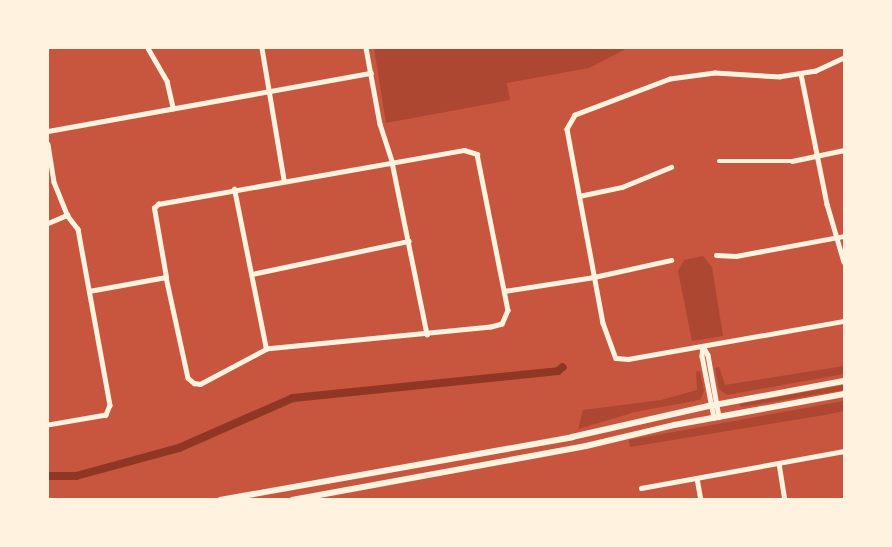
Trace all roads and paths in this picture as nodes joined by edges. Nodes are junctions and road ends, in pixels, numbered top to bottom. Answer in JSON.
{"nodes":[{"id":1,"x":148,"y":48,"type":"edge"},
{"id":2,"x":262,"y":48,"type":"edge"},
{"id":3,"x":366,"y":48,"type":"edge"},
{"id":4,"x":844,"y":58,"type":"edge"},
{"id":5,"x":371,"y":74,"type":"junction"},
{"id":6,"x":802,"y":74,"type":"junction"},
{"id":7,"x":269,"y":90,"type":"junction"},
{"id":8,"x":173,"y":108,"type":"junction"},
{"id":9,"x":48,"y":132,"type":"edge"},
{"id":10,"x":48,"y":144,"type":"edge"},
{"id":11,"x":844,"y":150,"type":"edge"},
{"id":12,"x":818,"y":157,"type":"junction"},
{"id":13,"x":719,"y":161,"type":"dead end"},
{"id":14,"x":392,"y":162,"type":"junction"},
{"id":15,"x":671,"y":167,"type":"dead end"},
{"id":16,"x":284,"y":179,"type":"junction"},
{"id":17,"x":234,"y":189,"type":"junction"},
{"id":18,"x":579,"y":196,"type":"junction"},
{"id":19,"x":67,"y":215,"type":"junction"},
{"id":20,"x":48,"y":223,"type":"edge"},
{"id":21,"x":844,"y":236,"type":"edge"},
{"id":22,"x":836,"y":238,"type":"junction"},
{"id":23,"x":408,"y":242,"type":"junction"},
{"id":24,"x":716,"y":255,"type":"dead end"},
{"id":25,"x":671,"y":260,"type":"dead end"},
{"id":26,"x":844,"y":262,"type":"edge"},
{"id":27,"x":252,"y":274,"type":"junction"},
{"id":28,"x":166,"y":277,"type":"junction"},
{"id":29,"x":594,"y":277,"type":"junction"},
{"id":30,"x":89,"y":291,"type":"junction"},
{"id":31,"x":504,"y":291,"type":"junction"},
{"id":32,"x":844,"y":321,"type":"edge"},
{"id":33,"x":427,"y":334,"type":"junction"},
{"id":34,"x":703,"y":346,"type":"junction"},
{"id":35,"x":266,"y":349,"type":"junction"},
{"id":36,"x":844,"y":381,"type":"edge"},
{"id":37,"x":844,"y":394,"type":"edge"},
{"id":38,"x":714,"y":404,"type":"junction"},
{"id":39,"x":716,"y":417,"type":"junction"},
{"id":40,"x":48,"y":425,"type":"edge"},
{"id":41,"x":844,"y":451,"type":"edge"},
{"id":42,"x":779,"y":463,"type":"junction"},
{"id":43,"x":697,"y":478,"type":"junction"},
{"id":44,"x":641,"y":488,"type":"dead end"},
{"id":45,"x":247,"y":497,"type":"edge"},
{"id":46,"x":220,"y":500,"type":"edge"},
{"id":47,"x":292,"y":500,"type":"edge"},
{"id":48,"x":701,"y":500,"type":"edge"},
{"id":49,"x":785,"y":500,"type":"edge"}],
"edges":[{"from":1,"to":8,"type":"street"},
{"from":2,"to":7,"type":"street"},
{"from":3,"to":5,"type":"street"},
{"from":4,"to":6,"type":"street"},
{"from":5,"to":7,"type":"street"},
{"from":5,"to":14,"type":"street"},
{"from":6,"to":12,"type":"street"},
{"from":6,"to":18,"type":"street"},
{"from":7,"to":8,"type":"street"},
{"from":7,"to":16,"type":"street"},
{"from":8,"to":9,"type":"street"},
{"from":10,"to":19,"type":"street"},
{"from":11,"to":12,"type":"street"},
{"from":12,"to":13,"type":"street"},
{"from":12,"to":22,"type":"street"},
{"from":14,"to":16,"type":"street"},
{"from":14,"to":23,"type":"street"},
{"from":14,"to":31,"type":"street"},
{"from":15,"to":18,"type":"street"},
{"from":16,"to":17,"type":"street"},
{"from":17,"to":27,"type":"street"},
{"from":17,"to":28,"type":"street"},
{"from":18,"to":29,"type":"street"},
{"from":19,"to":20,"type":"street"},
{"from":19,"to":30,"type":"street"},
{"from":21,"to":22,"type":"street"},
{"from":22,"to":24,"type":"street"},
{"from":22,"to":26,"type":"street"},
{"from":23,"to":27,"type":"street"},
{"from":23,"to":33,"type":"street"},
{"from":25,"to":29,"type":"street"},
{"from":27,"to":35,"type":"street"},
{"from":28,"to":30,"type":"street"},
{"from":28,"to":35,"type":"street"},
{"from":29,"to":31,"type":"street"},
{"from":29,"to":34,"type":"street"},
{"from":30,"to":40,"type":"street"},
{"from":31,"to":33,"type":"street"},
{"from":32,"to":34,"type":"street"},
{"from":33,"to":35,"type":"street"},
{"from":34,"to":38,"type":"street"},
{"from":36,"to":38,"type":"main road"},
{"from":37,"to":39,"type":"main road"},
{"from":38,"to":39,"type":"street"},
{"from":38,"to":45,"type":"main road"},
{"from":39,"to":47,"type":"main road"},
{"from":41,"to":42,"type":"street"},
{"from":42,"to":43,"type":"street"},
{"from":42,"to":49,"type":"street"},
{"from":43,"to":44,"type":"street"},
{"from":43,"to":48,"type":"street"},
{"from":45,"to":46,"type":"main road"}]}
